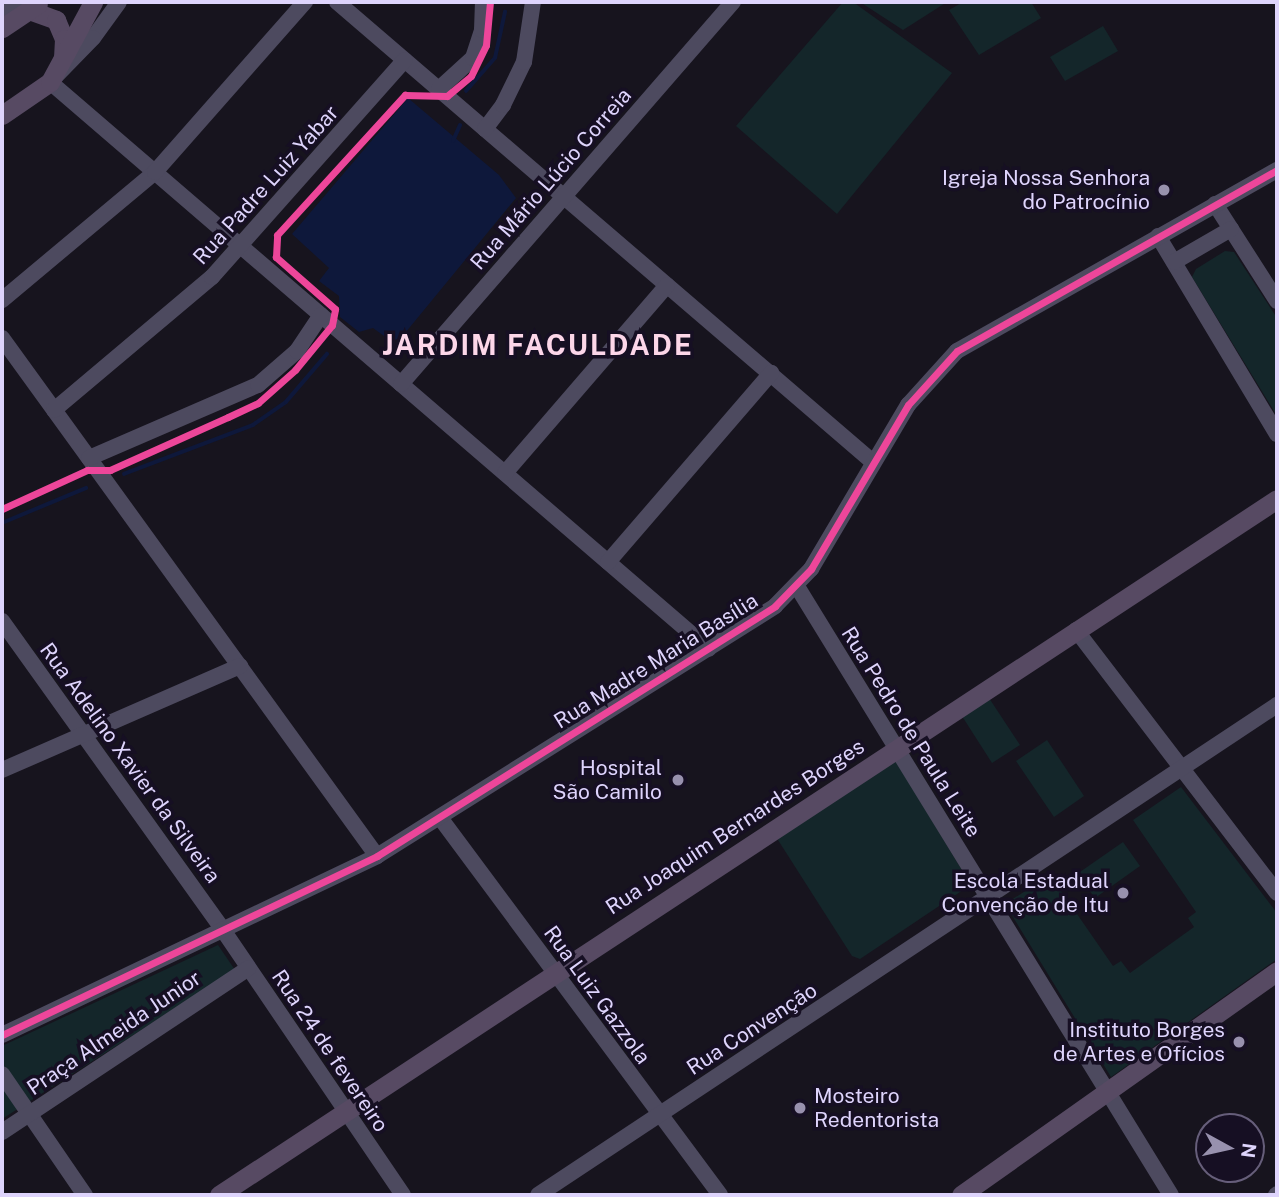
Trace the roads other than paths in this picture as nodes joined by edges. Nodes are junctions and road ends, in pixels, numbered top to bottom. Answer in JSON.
{"nodes":[{"id":1,"x":93,"y":2,"type":"edge"},
{"id":2,"x":120,"y":2,"type":"edge"},
{"id":3,"x":305,"y":2,"type":"edge"},
{"id":4,"x":337,"y":2,"type":"edge"},
{"id":5,"x":483,"y":2,"type":"edge"},
{"id":6,"x":533,"y":2,"type":"edge"},
{"id":7,"x":29,"y":4,"type":"edge"},
{"id":8,"x":723,"y":4,"type":"edge"},
{"id":9,"x":2,"y":16,"type":"edge"},
{"id":10,"x":2,"y":28,"type":"edge"},
{"id":11,"x":62,"y":58,"type":"junction"},
{"id":12,"x":405,"y":60,"type":"junction"},
{"id":13,"x":50,"y":82,"type":"junction"},
{"id":14,"x":439,"y":89,"type":"junction"},
{"id":15,"x":5,"y":114,"type":"edge"},
{"id":16,"x":485,"y":129,"type":"junction"},
{"id":17,"x":1277,"y":170,"type":"edge"},
{"id":18,"x":155,"y":172,"type":"junction"},
{"id":19,"x":564,"y":196,"type":"junction"},
{"id":20,"x":1215,"y":204,"type":"junction"},
{"id":21,"x":1231,"y":229,"type":"junction"},
{"id":22,"x":1158,"y":236,"type":"junction"},
{"id":23,"x":242,"y":247,"type":"junction"},
{"id":24,"x":1174,"y":262,"type":"junction"},
{"id":25,"x":667,"y":285,"type":"junction"},
{"id":26,"x":2,"y":300,"type":"edge"},
{"id":27,"x":1277,"y":301,"type":"edge"},
{"id":28,"x":321,"y":315,"type":"junction"},
{"id":29,"x":2,"y":338,"type":"edge"},
{"id":30,"x":771,"y":373,"type":"junction"},
{"id":31,"x":401,"y":384,"type":"junction"},
{"id":32,"x":54,"y":410,"type":"junction"},
{"id":33,"x":1277,"y":434,"type":"edge"},
{"id":34,"x":89,"y":458,"type":"junction"},
{"id":35,"x":873,"y":462,"type":"junction"},
{"id":36,"x":505,"y":473,"type":"junction"},
{"id":37,"x":1277,"y":499,"type":"edge"},
{"id":38,"x":608,"y":562,"type":"junction"},
{"id":39,"x":798,"y":588,"type":"junction"},
{"id":40,"x":2,"y":621,"type":"edge"},
{"id":41,"x":1076,"y":630,"type":"junction"},
{"id":42,"x":8,"y":640,"type":"edge"},
{"id":43,"x":709,"y":649,"type":"junction"},
{"id":44,"x":240,"y":666,"type":"junction"},
{"id":45,"x":1277,"y":705,"type":"edge"},
{"id":46,"x":83,"y":734,"type":"junction"},
{"id":47,"x":897,"y":747,"type":"junction"},
{"id":48,"x":2,"y":770,"type":"edge"},
{"id":49,"x":1183,"y":770,"type":"junction"},
{"id":50,"x":441,"y":819,"type":"junction"},
{"id":51,"x":377,"y":856,"type":"junction"},
{"id":52,"x":1277,"y":893,"type":"edge"},
{"id":53,"x":988,"y":898,"type":"junction"},
{"id":54,"x":223,"y":930,"type":"junction"},
{"id":55,"x":249,"y":968,"type":"junction"},
{"id":56,"x":1277,"y":971,"type":"edge"},
{"id":57,"x":554,"y":973,"type":"junction"},
{"id":58,"x":2,"y":1035,"type":"edge"},
{"id":59,"x":2,"y":1074,"type":"edge"},
{"id":60,"x":1108,"y":1092,"type":"junction"},
{"id":61,"x":345,"y":1110,"type":"junction"},
{"id":62,"x":29,"y":1114,"type":"junction"},
{"id":63,"x":659,"y":1115,"type":"junction"},
{"id":64,"x":2,"y":1132,"type":"edge"},
{"id":65,"x":85,"y":1195,"type":"edge"},
{"id":66,"x":219,"y":1195,"type":"edge"},
{"id":67,"x":403,"y":1195,"type":"edge"},
{"id":68,"x":538,"y":1195,"type":"edge"},
{"id":69,"x":720,"y":1195,"type":"edge"},
{"id":70,"x":961,"y":1195,"type":"edge"},
{"id":71,"x":1171,"y":1195,"type":"edge"}],
"edges":[{"from":1,"to":11,"type":"main road"},
{"from":2,"to":13,"type":"street"},
{"from":3,"to":18,"type":"street"},
{"from":4,"to":12,"type":"street"},
{"from":5,"to":14,"type":"street"},
{"from":6,"to":16,"type":"street"},
{"from":7,"to":9,"type":"street"},
{"from":7,"to":10,"type":"main road"},
{"from":7,"to":11,"type":"main road"},
{"from":8,"to":19,"type":"street","name":"Rua Mário Lúcio Correia"},
{"from":11,"to":13,"type":"main road"},
{"from":12,"to":14,"type":"street"},
{"from":12,"to":23,"type":"street","name":"Rua Padre Luiz Yabar"},
{"from":13,"to":15,"type":"main road"},
{"from":13,"to":18,"type":"street"},
{"from":14,"to":16,"type":"street"},
{"from":16,"to":19,"type":"street"},
{"from":17,"to":20,"type":"street","name":"Rua Madre Maria Basília"},
{"from":18,"to":23,"type":"street"},
{"from":18,"to":26,"type":"street"},
{"from":19,"to":25,"type":"street"},
{"from":19,"to":31,"type":"street","name":"Rua Mário Lúcio Correia"},
{"from":20,"to":21,"type":"street"},
{"from":20,"to":22,"type":"street","name":"Rua Madre Maria Basília"},
{"from":21,"to":24,"type":"street"},
{"from":21,"to":27,"type":"street"},
{"from":22,"to":24,"type":"street"},
{"from":22,"to":35,"type":"street","name":"Rua Madre Maria Basília"},
{"from":23,"to":28,"type":"street"},
{"from":23,"to":32,"type":"street","name":"Rua Padre Luiz Yabar"},
{"from":24,"to":33,"type":"street"},
{"from":25,"to":30,"type":"street"},
{"from":25,"to":36,"type":"street"},
{"from":28,"to":31,"type":"street"},
{"from":28,"to":34,"type":"street"},
{"from":29,"to":32,"type":"street"},
{"from":30,"to":35,"type":"street"},
{"from":30,"to":38,"type":"street"},
{"from":31,"to":36,"type":"street"},
{"from":32,"to":34,"type":"street"},
{"from":34,"to":44,"type":"street"},
{"from":35,"to":39,"type":"street","name":"Rua Madre Maria Basília"},
{"from":36,"to":38,"type":"street"},
{"from":37,"to":41,"type":"main road","name":"Rua Joaquim Bernardes Borges"},
{"from":38,"to":43,"type":"street"},
{"from":39,"to":43,"type":"street","name":"Rua Madre Maria Basília"},
{"from":39,"to":47,"type":"street","name":"Rua Pedro de Paula Leite"},
{"from":40,"to":42,"type":"street","name":"Rua Adelino Xavier da Silveira"},
{"from":41,"to":47,"type":"main road","name":"Rua Joaquim Bernardes Borges"},
{"from":41,"to":49,"type":"street"},
{"from":42,"to":46,"type":"street","name":"Rua Adelino Xavier da Silveira"},
{"from":43,"to":50,"type":"street","name":"Rua Madre Maria Basília"},
{"from":44,"to":46,"type":"street"},
{"from":44,"to":51,"type":"street"},
{"from":45,"to":49,"type":"street","name":"Rua Convenção"},
{"from":46,"to":48,"type":"street"},
{"from":46,"to":54,"type":"street","name":"Rua Adelino Xavier da Silveira"},
{"from":47,"to":53,"type":"street","name":"Rua Pedro de Paula Leite"},
{"from":47,"to":57,"type":"main road","name":"Rua Joaquim Bernardes Borges"},
{"from":49,"to":52,"type":"street"},
{"from":49,"to":53,"type":"street","name":"Rua Convenção"},
{"from":50,"to":51,"type":"street","name":"Rua Madre Maria Basília"},
{"from":50,"to":57,"type":"street","name":"Rua Luiz Gazzola"},
{"from":51,"to":54,"type":"street","name":"Rua Madre Maria Basília"},
{"from":53,"to":60,"type":"street","name":"Rua Pedro de Paula Leite"},
{"from":53,"to":63,"type":"street","name":"Rua Convenção"},
{"from":54,"to":55,"type":"street","name":"Rua 24 de fevereiro"},
{"from":54,"to":58,"type":"street","name":"Rua Madre Maria Basília"},
{"from":55,"to":61,"type":"street","name":"Rua 24 de fevereiro"},
{"from":55,"to":62,"type":"street","name":"Praça Almeida Junior"},
{"from":56,"to":60,"type":"main road"},
{"from":57,"to":61,"type":"main road","name":"Rua Joaquim Bernardes Borges"},
{"from":57,"to":63,"type":"street","name":"Rua Luiz Gazzola"},
{"from":59,"to":62,"type":"street"},
{"from":60,"to":70,"type":"main road"},
{"from":60,"to":71,"type":"street"},
{"from":61,"to":66,"type":"main road","name":"Rua Joaquim Bernardes Borges"},
{"from":61,"to":67,"type":"street","name":"Rua 24 de fevereiro"},
{"from":62,"to":64,"type":"street","name":"Praça Almeida Junior"},
{"from":62,"to":65,"type":"street"},
{"from":63,"to":68,"type":"street","name":"Rua Convenção"},
{"from":63,"to":69,"type":"street","name":"Rua Luiz Gazzola"}]}
